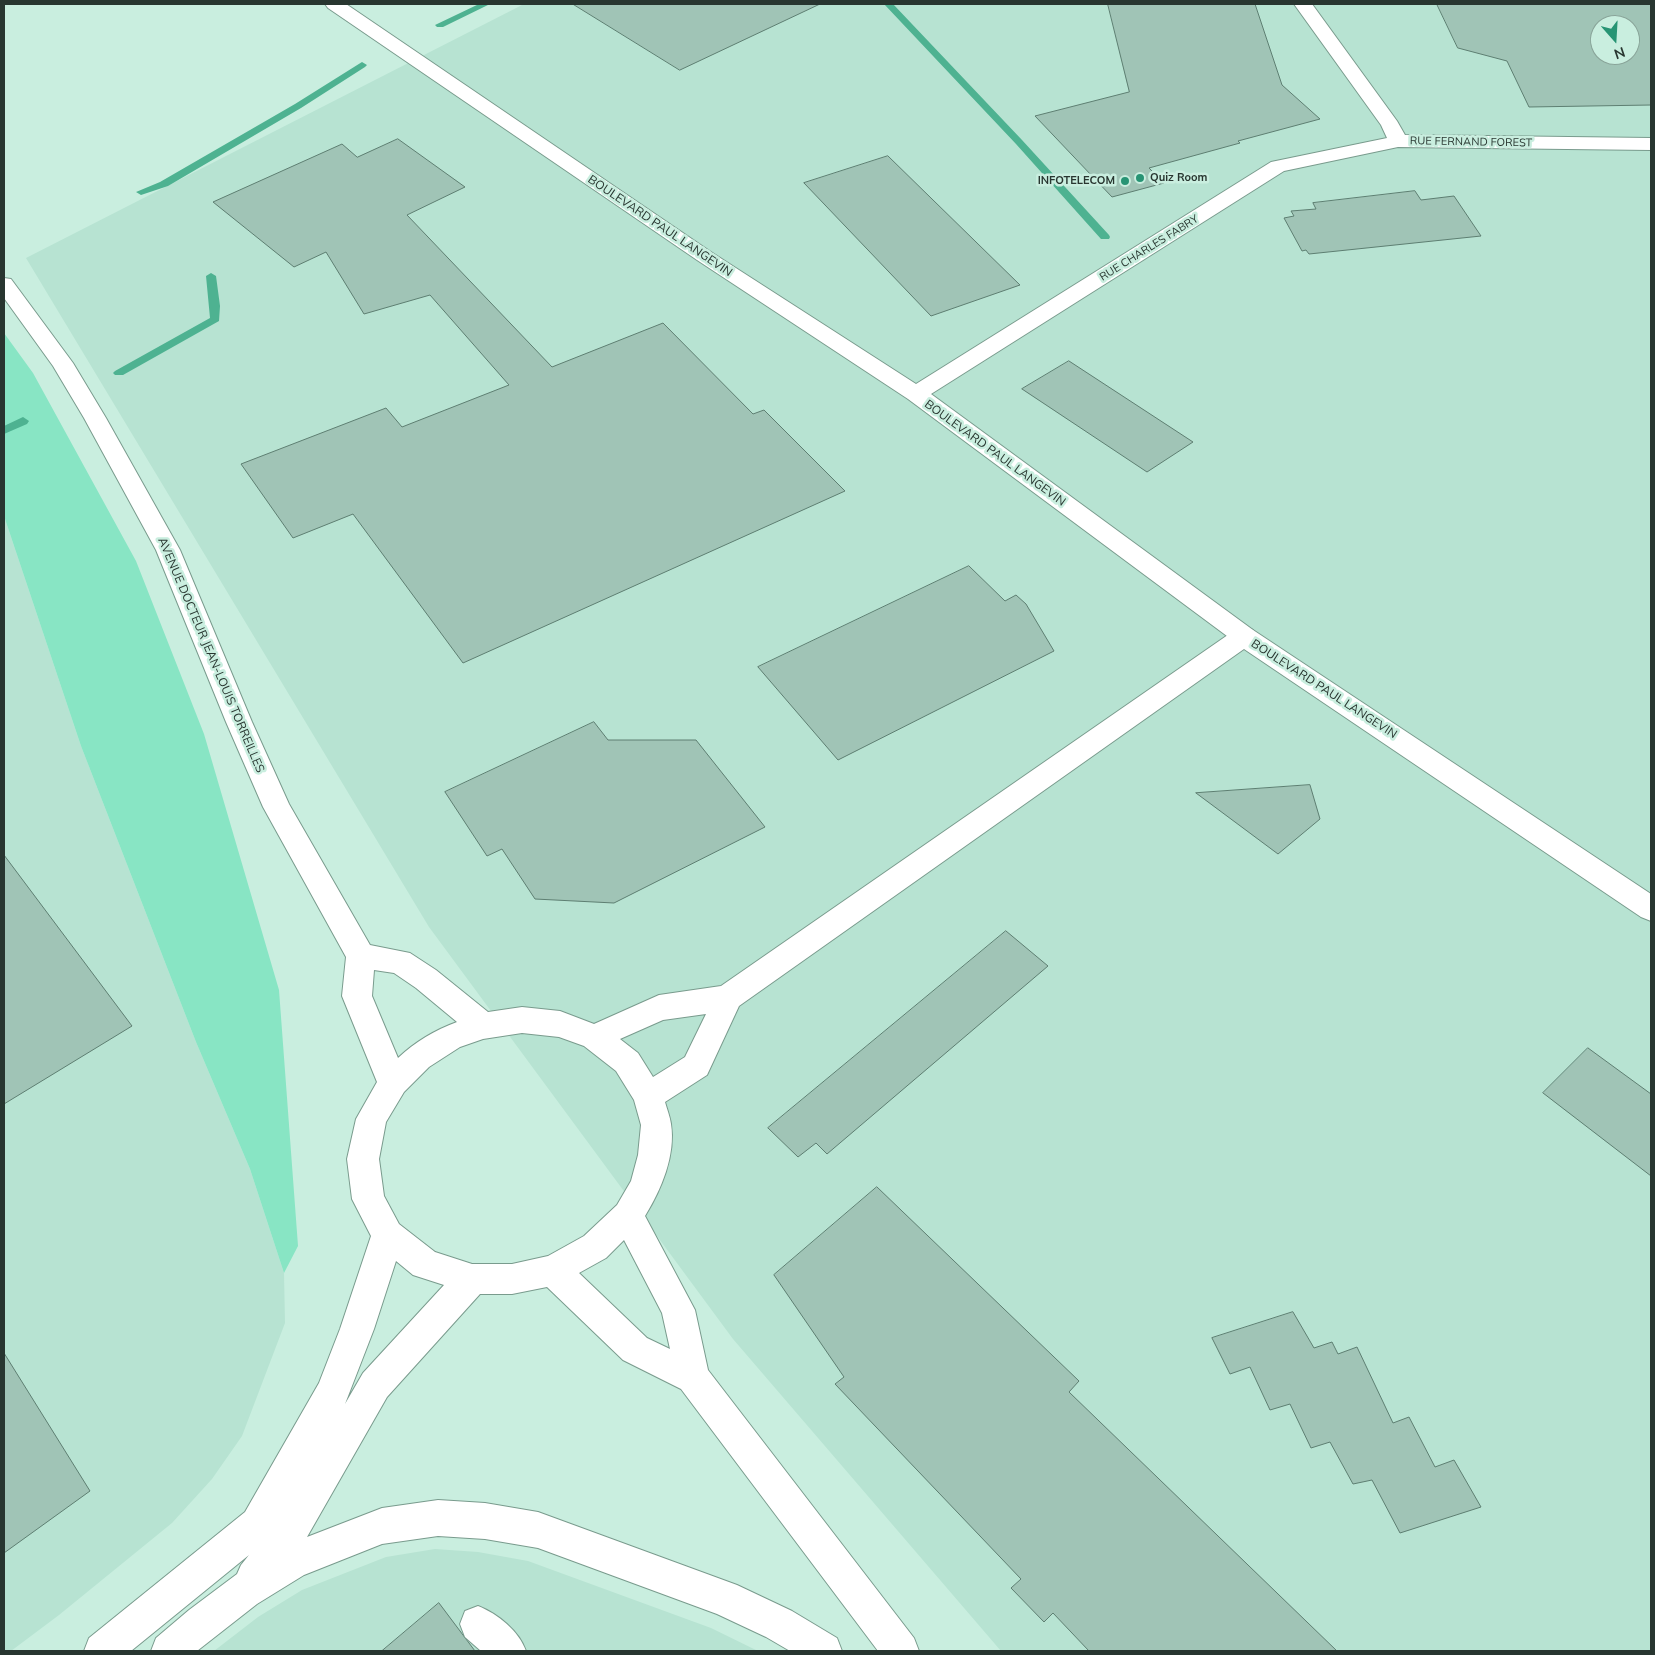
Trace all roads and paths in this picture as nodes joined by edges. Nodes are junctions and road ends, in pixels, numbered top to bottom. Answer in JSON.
{"nodes":[{"id":1,"x":334,"y":4,"type":"edge"},
{"id":2,"x":1304,"y":4,"type":"edge"},
{"id":3,"x":1398,"y":142,"type":"junction"},
{"id":4,"x":1651,"y":144,"type":"edge"},
{"id":5,"x":4,"y":284,"type":"edge"},
{"id":6,"x":916,"y":394,"type":"junction"},
{"id":7,"x":1244,"y":636,"type":"junction"},
{"id":8,"x":1651,"y":909,"type":"edge"},
{"id":9,"x":361,"y":956,"type":"junction"},
{"id":10,"x":728,"y":998,"type":"junction"},
{"id":11,"x":483,"y":1026,"type":"junction"},
{"id":12,"x":595,"y":1037,"type":"junction"},
{"id":13,"x":393,"y":1083,"type":"junction"},
{"id":14,"x":648,"y":1096,"type":"junction"},
{"id":15,"x":628,"y":1215,"type":"junction"},
{"id":16,"x":388,"y":1235,"type":"junction"},
{"id":17,"x":553,"y":1270,"type":"junction"},
{"id":18,"x":472,"y":1279,"type":"junction"},
{"id":19,"x":693,"y":1377,"type":"junction"},
{"id":20,"x":244,"y":1591,"type":"junction"},
{"id":21,"x":478,"y":1624,"type":"dead end"},
{"id":22,"x":102,"y":1651,"type":"edge"},
{"id":23,"x":169,"y":1651,"type":"edge"},
{"id":24,"x":508,"y":1651,"type":"edge"},
{"id":25,"x":824,"y":1651,"type":"edge"},
{"id":26,"x":901,"y":1651,"type":"edge"}],
"edges":[{"from":1,"to":6,"type":"main road","name":"BOULEVARD PAUL LANGEVIN"},
{"from":2,"to":3,"type":"main road","name":"RUE FERNAND FOREST"},
{"from":3,"to":4,"type":"main road","name":"RUE FERNAND FOREST"},
{"from":3,"to":6,"type":"main road","name":"RUE CHARLES FABRY"},
{"from":5,"to":9,"type":"main road","name":"AVENUE DOCTEUR JEAN-LOUIS TORREILLES"},
{"from":6,"to":7,"type":"main road","name":"BOULEVARD PAUL LANGEVIN"},
{"from":7,"to":8,"type":"main road","name":"BOULEVARD PAUL LANGEVIN"},
{"from":7,"to":10,"type":"main road"},
{"from":9,"to":11,"type":"main road"},
{"from":9,"to":13,"type":"main road"},
{"from":10,"to":12,"type":"main road"},
{"from":10,"to":14,"type":"main road"},
{"from":11,"to":12,"type":"main road"},
{"from":11,"to":13,"type":"main road"},
{"from":12,"to":14,"type":"main road"},
{"from":13,"to":16,"type":"main road"},
{"from":14,"to":15,"type":"main road"},
{"from":15,"to":17,"type":"main road"},
{"from":15,"to":19,"type":"main road"},
{"from":16,"to":18,"type":"main road"},
{"from":16,"to":22,"type":"main road"},
{"from":17,"to":18,"type":"main road"},
{"from":17,"to":19,"type":"main road"},
{"from":18,"to":20,"type":"main road"},
{"from":19,"to":26,"type":"main road"},
{"from":20,"to":23,"type":"main road"},
{"from":20,"to":25,"type":"main road"},
{"from":21,"to":24,"type":"main road"}]}
